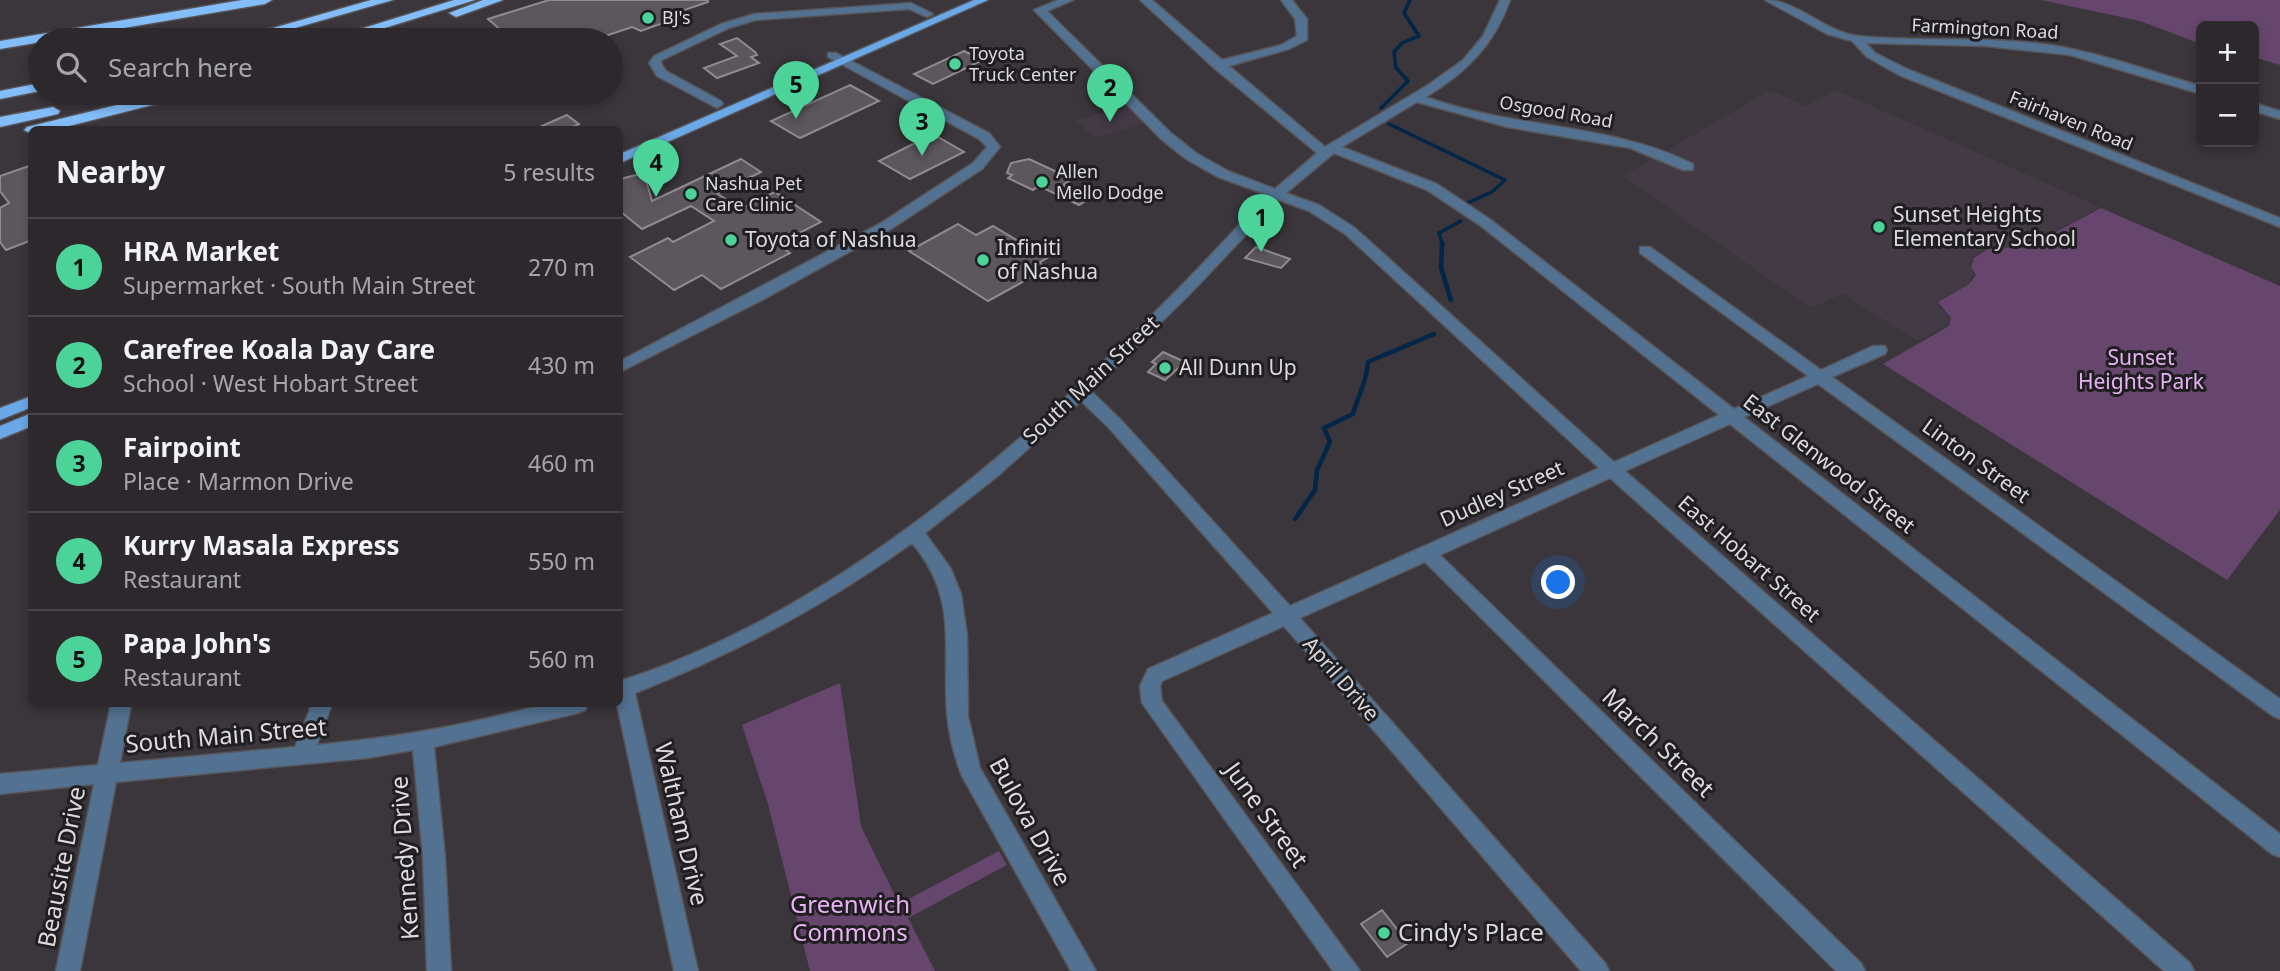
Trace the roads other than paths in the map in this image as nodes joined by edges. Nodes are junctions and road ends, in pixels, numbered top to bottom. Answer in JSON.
{"nodes":[{"id":1,"x":265,"y":0,"type":"edge"},
{"id":2,"x":386,"y":0,"type":"edge"},
{"id":3,"x":468,"y":0,"type":"edge"},
{"id":4,"x":496,"y":0,"type":"edge"},
{"id":5,"x":959,"y":0,"type":"edge"},
{"id":6,"x":984,"y":0,"type":"edge"},
{"id":7,"x":1068,"y":0,"type":"edge"},
{"id":8,"x":1145,"y":0,"type":"edge"},
{"id":9,"x":1286,"y":0,"type":"edge"},
{"id":10,"x":1505,"y":0,"type":"edge"},
{"id":11,"x":1770,"y":0,"type":"edge"},
{"id":12,"x":233,"y":5,"type":"junction"},
{"id":13,"x":927,"y":14,"type":"junction"},
{"id":14,"x":75,"y":28,"type":"edge"},
{"id":15,"x":99,"y":28,"type":"edge"},
{"id":16,"x":282,"y":28,"type":"edge"},
{"id":17,"x":373,"y":28,"type":"edge"},
{"id":18,"x":408,"y":28,"type":"edge"},
{"id":19,"x":28,"y":35,"type":"edge"},
{"id":20,"x":0,"y":39,"type":"edge"},
{"id":21,"x":1856,"y":39,"type":"junction"},
{"id":22,"x":28,"y":40,"type":"edge"},
{"id":23,"x":0,"y":45,"type":"edge"},
{"id":24,"x":837,"y":58,"type":"junction"},
{"id":25,"x":1218,"y":65,"type":"junction"},
{"id":26,"x":2196,"y":89,"type":"edge"},
{"id":27,"x":28,"y":90,"type":"edge"},
{"id":28,"x":3,"y":95,"type":"edge"},
{"id":29,"x":1416,"y":97,"type":"junction"},
{"id":30,"x":717,"y":104,"type":"junction"},
{"id":31,"x":76,"y":105,"type":"edge"},
{"id":32,"x":134,"y":105,"type":"edge"},
{"id":33,"x":2259,"y":109,"type":"edge"},
{"id":34,"x":2280,"y":115,"type":"edge"},
{"id":35,"x":0,"y":122,"type":"edge"},
{"id":36,"x":48,"y":126,"type":"edge"},
{"id":37,"x":28,"y":131,"type":"edge"},
{"id":38,"x":0,"y":137,"type":"edge"},
{"id":39,"x":623,"y":146,"type":"edge"},
{"id":40,"x":1328,"y":151,"type":"junction"},
{"id":41,"x":623,"y":158,"type":"edge"},
{"id":42,"x":1688,"y":167,"type":"dead end"},
{"id":43,"x":1278,"y":194,"type":"junction"},
{"id":44,"x":2280,"y":223,"type":"edge"},
{"id":45,"x":1645,"y":250,"type":"dead end"},
{"id":46,"x":1879,"y":350,"type":"dead end"},
{"id":47,"x":623,"y":366,"type":"edge"},
{"id":48,"x":1821,"y":377,"type":"junction"},
{"id":49,"x":1080,"y":390,"type":"junction"},
{"id":50,"x":28,"y":403,"type":"edge"},
{"id":51,"x":0,"y":414,"type":"edge"},
{"id":52,"x":1731,"y":416,"type":"junction"},
{"id":53,"x":28,"y":421,"type":"edge"},
{"id":54,"x":0,"y":433,"type":"edge"},
{"id":55,"x":1612,"y":470,"type":"junction"},
{"id":56,"x":915,"y":534,"type":"junction"},
{"id":57,"x":1426,"y":552,"type":"junction"},
{"id":58,"x":1284,"y":615,"type":"junction"},
{"id":59,"x":1150,"y":686,"type":"joint"},
{"id":60,"x":623,"y":689,"type":"edge"},
{"id":61,"x":623,"y":693,"type":"edge"},
{"id":62,"x":120,"y":707,"type":"edge"},
{"id":63,"x":321,"y":707,"type":"edge"},
{"id":64,"x":565,"y":707,"type":"edge"},
{"id":65,"x":2280,"y":710,"type":"edge"},
{"id":66,"x":423,"y":741,"type":"junction"},
{"id":67,"x":302,"y":756,"type":"junction"},
{"id":68,"x":107,"y":774,"type":"junction"},
{"id":69,"x":0,"y":784,"type":"edge"},
{"id":70,"x":2280,"y":847,"type":"edge"},
{"id":71,"x":68,"y":971,"type":"edge"},
{"id":72,"x":439,"y":971,"type":"edge"},
{"id":73,"x":686,"y":971,"type":"edge"},
{"id":74,"x":1084,"y":971,"type":"edge"},
{"id":75,"x":1348,"y":971,"type":"edge"},
{"id":76,"x":1597,"y":971,"type":"edge"},
{"id":77,"x":1853,"y":971,"type":"edge"},
{"id":78,"x":2182,"y":971,"type":"edge"}],
"edges":[{"from":1,"to":12,"type":"highway"},
{"from":2,"to":16,"type":"highway"},
{"from":3,"to":17,"type":"highway"},
{"from":4,"to":18,"type":"highway"},
{"from":5,"to":13,"type":"main road"},
{"from":6,"to":24,"type":"main road"},
{"from":7,"to":43,"type":"street","name":"East Hobart Street"},
{"from":8,"to":25,"type":"street","name":"East Glenwood Street"},
{"from":9,"to":25,"type":"street"},
{"from":10,"to":29,"type":"street","name":"South Main Street"},
{"from":11,"to":21,"type":"street","name":"Farmington Road"},
{"from":12,"to":14,"type":"highway"},
{"from":12,"to":15,"type":"highway"},
{"from":13,"to":24,"type":"main road"},
{"from":13,"to":30,"type":"street"},
{"from":19,"to":20,"type":"highway"},
{"from":21,"to":26,"type":"street","name":"Farmington Road"},
{"from":21,"to":44,"type":"street","name":"Fairhaven Road"},
{"from":22,"to":23,"type":"highway"},
{"from":24,"to":30,"type":"main road"},
{"from":24,"to":41,"type":"main road"},
{"from":24,"to":47,"type":"street"},
{"from":25,"to":40,"type":"street","name":"East Glenwood Street"},
{"from":27,"to":28,"type":"highway"},
{"from":29,"to":40,"type":"street","name":"South Main Street"},
{"from":29,"to":42,"type":"street","name":"Osgood Road"},
{"from":30,"to":39,"type":"main road"},
{"from":31,"to":35,"type":"highway"},
{"from":32,"to":36,"type":"highway"},
{"from":33,"to":34,"type":"street"},
{"from":37,"to":38,"type":"highway"},
{"from":40,"to":43,"type":"street","name":"South Main Street"},
{"from":40,"to":52,"type":"street","name":"East Glenwood Street"},
{"from":43,"to":49,"type":"street","name":"South Main Street"},
{"from":43,"to":55,"type":"street","name":"East Hobart Street"},
{"from":45,"to":48,"type":"street","name":"Linton Street"},
{"from":46,"to":48,"type":"street","name":"Dudley Street"},
{"from":48,"to":52,"type":"street","name":"Dudley Street"},
{"from":48,"to":65,"type":"street","name":"Linton Street"},
{"from":49,"to":56,"type":"street","name":"South Main Street"},
{"from":49,"to":58,"type":"street","name":"April Drive"},
{"from":50,"to":51,"type":"main road"},
{"from":52,"to":55,"type":"street","name":"Dudley Street"},
{"from":52,"to":70,"type":"street","name":"East Glenwood Street"},
{"from":53,"to":54,"type":"main road"},
{"from":55,"to":57,"type":"street","name":"Dudley Street"},
{"from":55,"to":78,"type":"street","name":"East Hobart Street"},
{"from":56,"to":60,"type":"street","name":"South Main Street"},
{"from":56,"to":74,"type":"street","name":"Bulova Drive"},
{"from":57,"to":58,"type":"street","name":"Dudley Street"},
{"from":57,"to":77,"type":"street","name":"March Street"},
{"from":58,"to":59,"type":"street","name":"Dudley Street"},
{"from":58,"to":76,"type":"street","name":"April Drive"},
{"from":59,"to":75,"type":"street","name":"June Street"},
{"from":61,"to":73,"type":"street","name":"Waltham Drive"},
{"from":62,"to":68,"type":"street","name":"Beausite Drive"},
{"from":63,"to":67,"type":"street"},
{"from":64,"to":66,"type":"street","name":"South Main Street"},
{"from":66,"to":67,"type":"street","name":"South Main Street"},
{"from":66,"to":72,"type":"street","name":"Kennedy Drive"},
{"from":67,"to":68,"type":"street","name":"South Main Street"},
{"from":68,"to":69,"type":"street","name":"South Main Street"},
{"from":68,"to":71,"type":"street","name":"Beausite Drive"}]}
